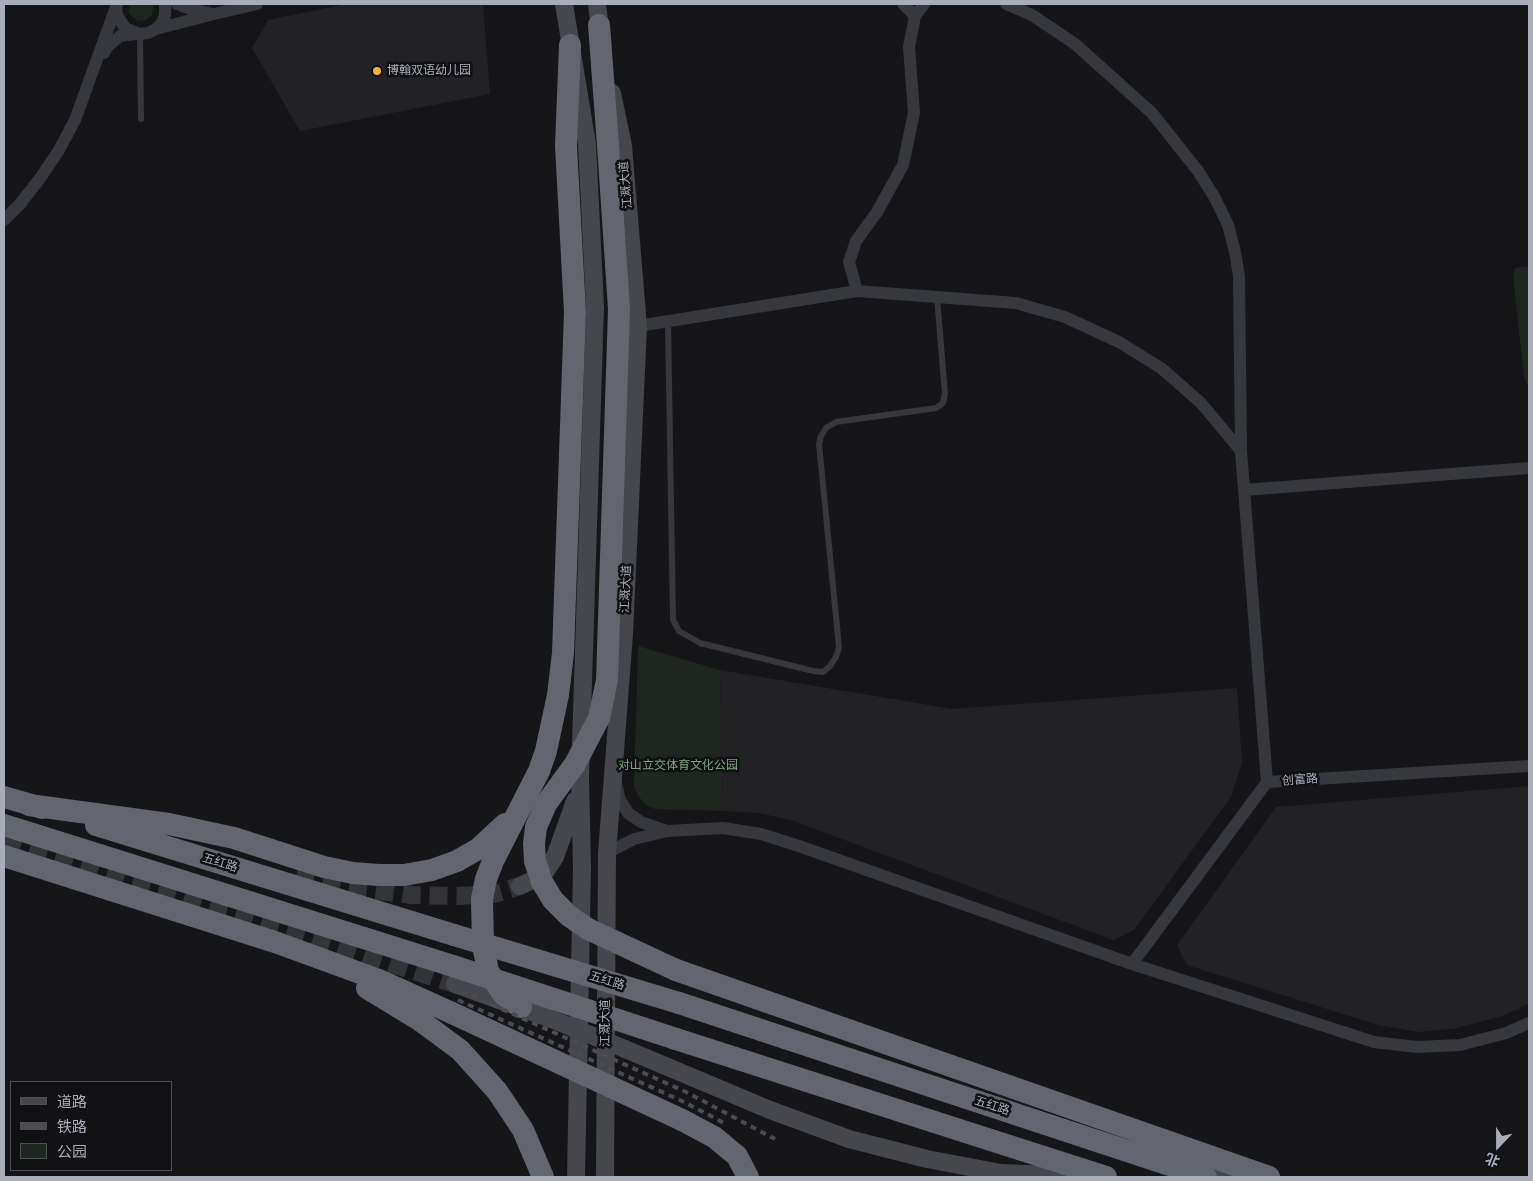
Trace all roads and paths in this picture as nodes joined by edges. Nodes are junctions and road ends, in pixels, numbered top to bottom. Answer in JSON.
{"nodes":[{"id":1,"x":165,"y":4,"type":"edge"},
{"id":2,"x":177,"y":4,"type":"edge"},
{"id":3,"x":257,"y":4,"type":"edge"},
{"id":4,"x":564,"y":4,"type":"edge"},
{"id":5,"x":903,"y":4,"type":"edge"},
{"id":6,"x":924,"y":4,"type":"edge"},
{"id":7,"x":1006,"y":4,"type":"edge"},
{"id":8,"x":117,"y":6,"type":"edge"},
{"id":9,"x":214,"y":14,"type":"junction"},
{"id":10,"x":598,"y":14,"type":"edge"},
{"id":11,"x":915,"y":16,"type":"junction"},
{"id":12,"x":156,"y":29,"type":"junction"},
{"id":13,"x":140,"y":34,"type":"junction"},
{"id":14,"x":570,"y":45,"type":"junction"},
{"id":15,"x":88,"y":84,"type":"junction"},
{"id":16,"x":140,"y":119,"type":"dead end"},
{"id":17,"x":4,"y":220,"type":"edge"},
{"id":18,"x":856,"y":291,"type":"junction"},
{"id":19,"x":937,"y":297,"type":"junction"},
{"id":20,"x":668,"y":321,"type":"junction"},
{"id":21,"x":638,"y":326,"type":"junction"},
{"id":22,"x":1241,"y":451,"type":"junction"},
{"id":23,"x":1529,"y":468,"type":"edge"},
{"id":24,"x":1244,"y":490,"type":"junction"},
{"id":25,"x":1529,"y":766,"type":"edge"},
{"id":26,"x":613,"y":767,"type":"junction"},
{"id":27,"x":1267,"y":782,"type":"junction"},
{"id":28,"x":580,"y":786,"type":"junction"},
{"id":29,"x":526,"y":796,"type":"junction"},
{"id":30,"x":4,"y":797,"type":"edge"},
{"id":31,"x":29,"y":804,"type":"junction"},
{"id":32,"x":4,"y":825,"type":"edge"},
{"id":33,"x":667,"y":831,"type":"junction"},
{"id":34,"x":607,"y":853,"type":"junction"},
{"id":35,"x":4,"y":856,"type":"edge"},
{"id":36,"x":520,"y":886,"type":"tunnel mouth"},
{"id":37,"x":275,"y":942,"type":"junction"},
{"id":38,"x":1132,"y":964,"type":"junction"},
{"id":39,"x":454,"y":975,"type":"junction"},
{"id":40,"x":521,"y":1008,"type":"junction"},
{"id":41,"x":1529,"y":1023,"type":"edge"},
{"id":42,"x":1059,"y":1104,"type":"junction"},
{"id":43,"x":1166,"y":1163,"type":"junction"},
{"id":44,"x":1059,"y":1176,"type":"edge"},
{"id":45,"x":543,"y":1177,"type":"edge"},
{"id":46,"x":576,"y":1177,"type":"edge"},
{"id":47,"x":605,"y":1177,"type":"edge"},
{"id":48,"x":748,"y":1177,"type":"edge"},
{"id":49,"x":1106,"y":1177,"type":"edge"},
{"id":50,"x":1206,"y":1177,"type":"edge"},
{"id":51,"x":1242,"y":1177,"type":"edge"},
{"id":52,"x":1269,"y":1177,"type":"edge"}],
"edges":[{"from":1,"to":12,"type":"street"},
{"from":2,"to":9,"type":"street"},
{"from":3,"to":9,"type":"street"},
{"from":4,"to":14,"type":"main road"},
{"from":5,"to":11,"type":"street"},
{"from":6,"to":11,"type":"street"},
{"from":7,"to":22,"type":"street"},
{"from":8,"to":13,"type":"street"},
{"from":8,"to":15,"type":"street"},
{"from":9,"to":12,"type":"street"},
{"from":10,"to":21,"type":"main road","name":"江溉大道"},
{"from":10,"to":42,"type":"highway","bridge":true},
{"from":11,"to":18,"type":"street"},
{"from":12,"to":13,"type":"street"},
{"from":13,"to":15,"type":"street"},
{"from":13,"to":16,"type":"lane"},
{"from":14,"to":28,"type":"main road"},
{"from":14,"to":29,"type":"highway"},
{"from":15,"to":17,"type":"street"},
{"from":18,"to":19,"type":"street"},
{"from":18,"to":20,"type":"street"},
{"from":19,"to":20,"type":"lane"},
{"from":19,"to":22,"type":"street"},
{"from":20,"to":21,"type":"street"},
{"from":21,"to":26,"type":"main road","name":"江溉大道"},
{"from":22,"to":24,"type":"street"},
{"from":23,"to":24,"type":"street"},
{"from":24,"to":27,"type":"street"},
{"from":25,"to":27,"type":"street","name":"创富路"},
{"from":26,"to":33,"type":"street"},
{"from":26,"to":34,"type":"main road","name":"江溉大道"},
{"from":27,"to":38,"type":"street","name":"创富路"},
{"from":28,"to":36,"type":"main road"},
{"from":28,"to":46,"type":"main road"},
{"from":29,"to":31,"type":"highway"},
{"from":29,"to":40,"type":"highway"},
{"from":30,"to":31,"type":"highway","name":"五红路"},
{"from":31,"to":43,"type":"highway","name":"五红路","bridge":true},
{"from":32,"to":39,"type":"highway"},
{"from":33,"to":34,"type":"street"},
{"from":33,"to":38,"type":"street"},
{"from":34,"to":47,"type":"main road","name":"江溉大道"},
{"from":35,"to":37,"type":"highway"},
{"from":37,"to":45,"type":"highway"},
{"from":37,"to":48,"type":"highway","bridge":true},
{"from":38,"to":41,"type":"street"},
{"from":39,"to":40,"type":"main road"},
{"from":39,"to":49,"type":"highway","bridge":true},
{"from":40,"to":44,"type":"main road","bridge":true},
{"from":42,"to":43,"type":"highway"},
{"from":42,"to":52,"type":"highway"},
{"from":43,"to":50,"type":"highway","name":"五红路"},
{"from":43,"to":51,"type":"main road"}]}
